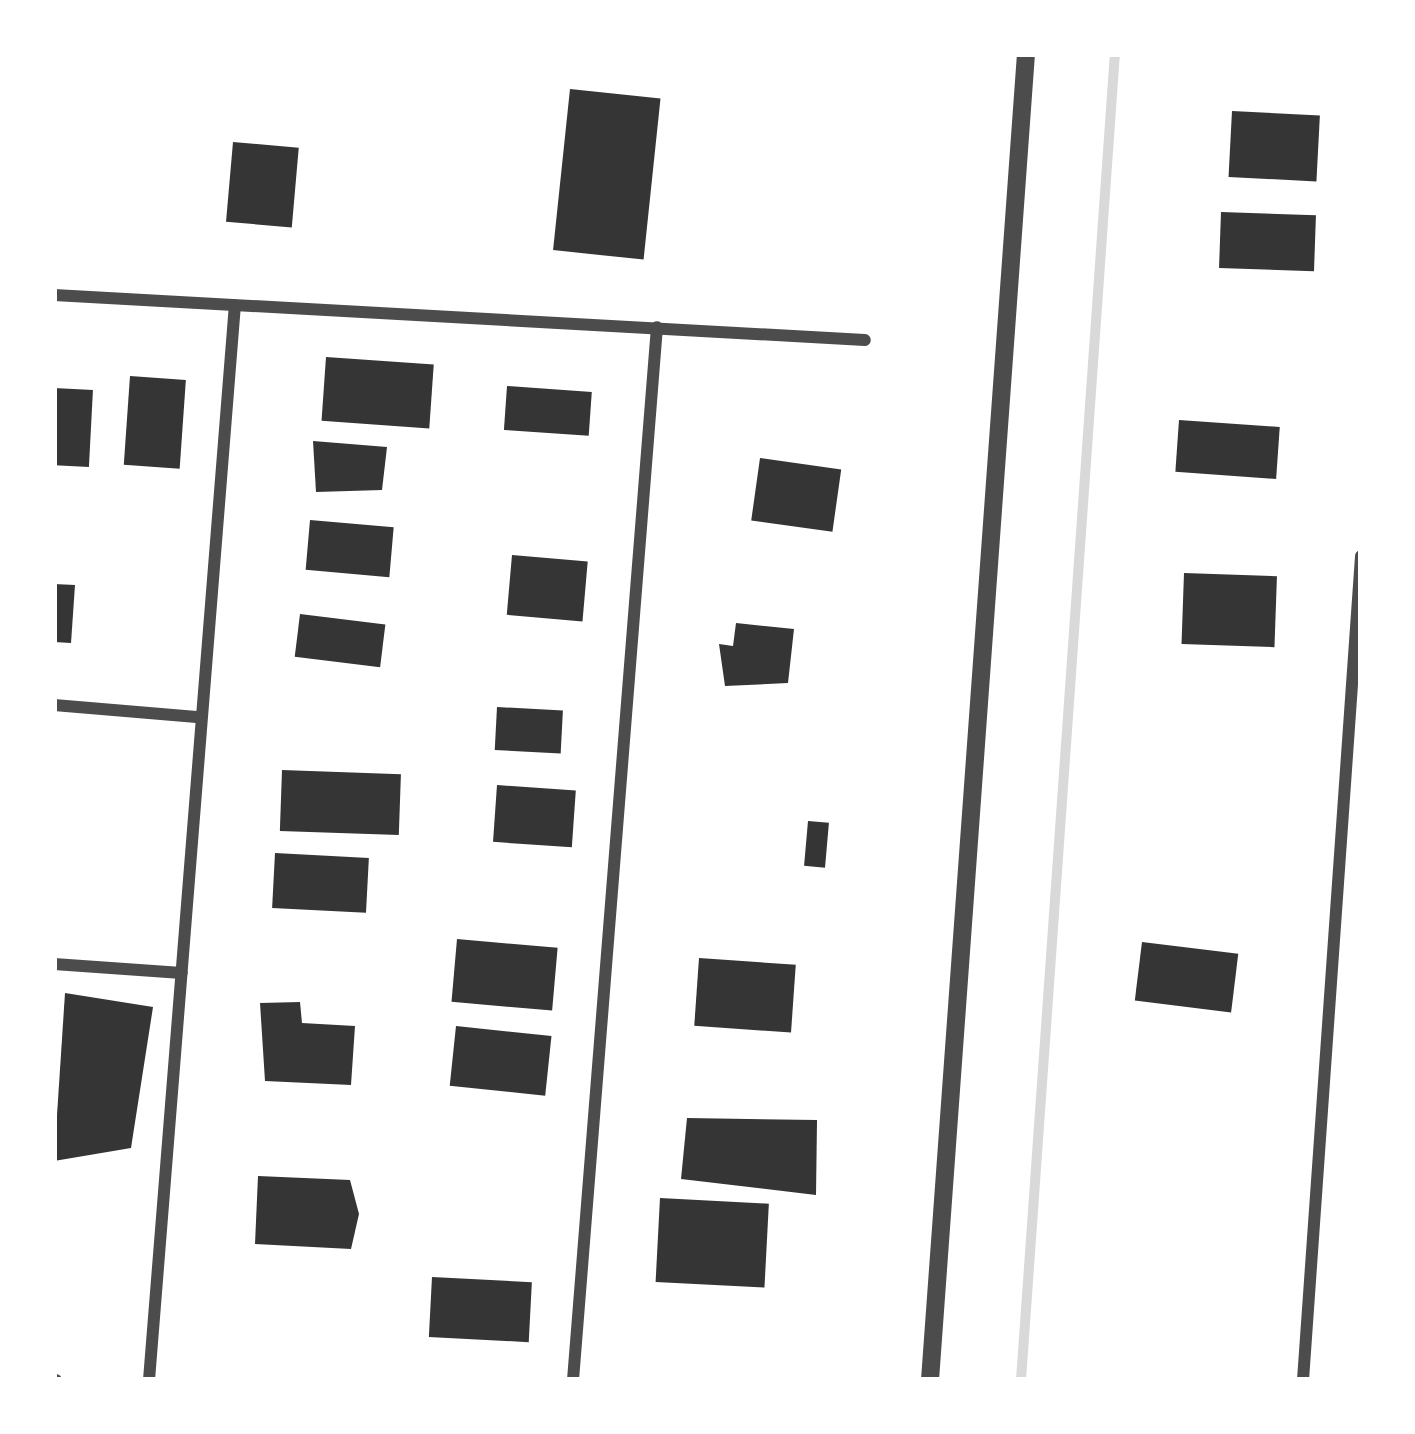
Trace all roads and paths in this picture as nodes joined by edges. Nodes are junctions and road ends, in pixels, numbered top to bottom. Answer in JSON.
{"nodes":[{"id":1,"x":1026,"y":54,"type":"edge"},
{"id":2,"x":54,"y":296,"type":"edge"},
{"id":3,"x":235,"y":305,"type":"junction"},
{"id":4,"x":657,"y":327,"type":"junction"},
{"id":5,"x":865,"y":340,"type":"dead end"},
{"id":6,"x":1361,"y":556,"type":"edge"},
{"id":7,"x":54,"y":705,"type":"edge"},
{"id":8,"x":196,"y":717,"type":"junction"},
{"id":9,"x":54,"y":964,"type":"edge"},
{"id":10,"x":182,"y":973,"type":"junction"},
{"id":11,"x":149,"y":1380,"type":"edge"},
{"id":12,"x":573,"y":1380,"type":"edge"},
{"id":13,"x":930,"y":1380,"type":"edge"},
{"id":14,"x":1303,"y":1380,"type":"edge"}],
"edges":[{"from":1,"to":13,"type":"street"},
{"from":2,"to":3,"type":"street"},
{"from":3,"to":4,"type":"street"},
{"from":3,"to":8,"type":"street"},
{"from":4,"to":5,"type":"street"},
{"from":4,"to":12,"type":"street"},
{"from":6,"to":14,"type":"street"},
{"from":7,"to":8,"type":"street"},
{"from":8,"to":10,"type":"street"},
{"from":9,"to":10,"type":"street"},
{"from":10,"to":11,"type":"street"}]}
